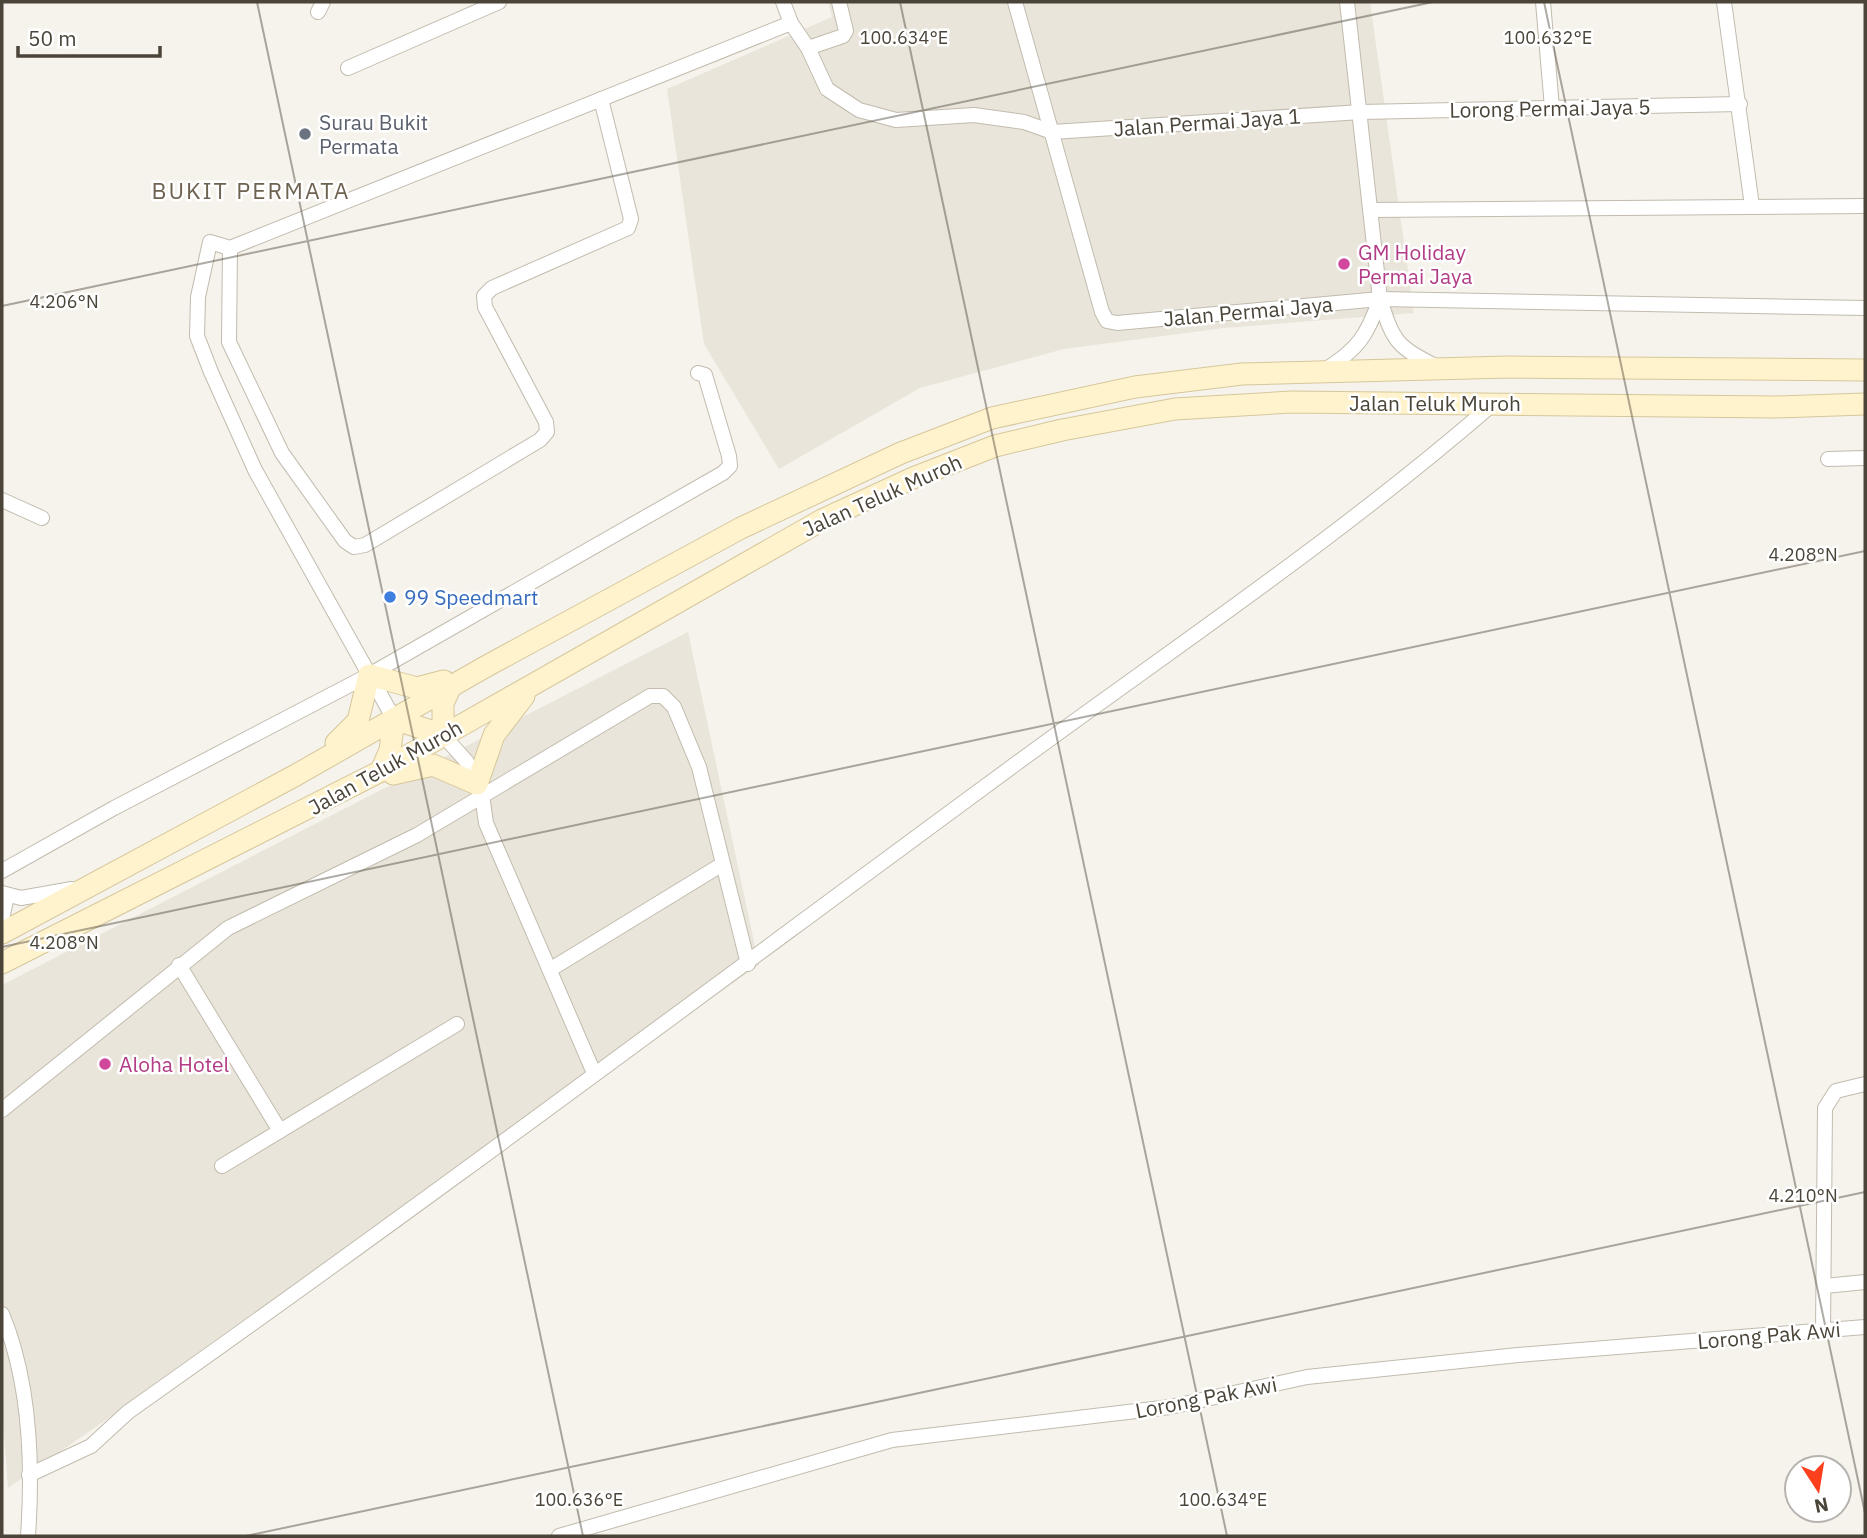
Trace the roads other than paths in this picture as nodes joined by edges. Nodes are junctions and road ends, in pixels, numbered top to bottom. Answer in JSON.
{"nodes":[{"id":1,"x":499,"y":2,"type":"edge"},
{"id":2,"x":783,"y":2,"type":"edge"},
{"id":3,"x":839,"y":2,"type":"edge"},
{"id":4,"x":1015,"y":2,"type":"edge"},
{"id":5,"x":1347,"y":2,"type":"edge"},
{"id":6,"x":1543,"y":2,"type":"edge"},
{"id":7,"x":1724,"y":2,"type":"edge"},
{"id":8,"x":791,"y":23,"type":"junction"},
{"id":9,"x":808,"y":48,"type":"junction"},
{"id":10,"x":348,"y":68,"type":"dead end"},
{"id":11,"x":601,"y":99,"type":"junction"},
{"id":12,"x":1740,"y":104,"type":"junction"},
{"id":13,"x":1552,"y":108,"type":"junction"},
{"id":14,"x":1361,"y":112,"type":"junction"},
{"id":15,"x":1052,"y":132,"type":"junction"},
{"id":16,"x":1752,"y":206,"type":"junction"},
{"id":17,"x":1865,"y":206,"type":"edge"},
{"id":18,"x":1372,"y":209,"type":"junction"},
{"id":19,"x":230,"y":248,"type":"junction"},
{"id":20,"x":1380,"y":299,"type":"junction"},
{"id":21,"x":1865,"y":307,"type":"edge"},
{"id":22,"x":1439,"y":368,"type":"junction"},
{"id":23,"x":1325,"y":370,"type":"junction"},
{"id":24,"x":1865,"y":370,"type":"edge"},
{"id":25,"x":698,"y":373,"type":"dead end"},
{"id":26,"x":1494,"y":403,"type":"junction"},
{"id":27,"x":1865,"y":404,"type":"edge"},
{"id":28,"x":1865,"y":458,"type":"edge"},
{"id":29,"x":1828,"y":459,"type":"dead end"},
{"id":30,"x":2,"y":500,"type":"edge"},
{"id":31,"x":42,"y":518,"type":"dead end"},
{"id":32,"x":485,"y":667,"type":"junction"},
{"id":33,"x":369,"y":675,"type":"junction"},
{"id":34,"x":540,"y":679,"type":"junction"},
{"id":35,"x":451,"y":686,"type":"junction"},
{"id":36,"x":394,"y":719,"type":"junction"},
{"id":37,"x":443,"y":735,"type":"junction"},
{"id":38,"x":381,"y":771,"type":"junction"},
{"id":39,"x":296,"y":775,"type":"junction"},
{"id":40,"x":356,"y":785,"type":"junction"},
{"id":41,"x":480,"y":789,"type":"junction"},
{"id":42,"x":721,"y":865,"type":"junction"},
{"id":43,"x":2,"y":871,"type":"edge"},
{"id":44,"x":94,"y":883,"type":"junction"},
{"id":45,"x":4,"y":894,"type":"edge"},
{"id":46,"x":2,"y":919,"type":"edge"},
{"id":47,"x":2,"y":933,"type":"edge"},
{"id":48,"x":2,"y":963,"type":"edge"},
{"id":49,"x":748,"y":964,"type":"junction"},
{"id":50,"x":179,"y":965,"type":"junction"},
{"id":51,"x":551,"y":970,"type":"junction"},
{"id":52,"x":457,"y":1024,"type":"dead end"},
{"id":53,"x":594,"y":1073,"type":"junction"},
{"id":54,"x":1865,"y":1084,"type":"edge"},
{"id":55,"x":2,"y":1110,"type":"edge"},
{"id":56,"x":281,"y":1131,"type":"junction"},
{"id":57,"x":222,"y":1166,"type":"dead end"},
{"id":58,"x":1865,"y":1282,"type":"edge"},
{"id":59,"x":1825,"y":1286,"type":"junction"},
{"id":60,"x":2,"y":1314,"type":"edge"},
{"id":61,"x":1865,"y":1327,"type":"edge"},
{"id":62,"x":1823,"y":1331,"type":"junction"},
{"id":63,"x":29,"y":1475,"type":"junction"},
{"id":64,"x":28,"y":1536,"type":"edge"},
{"id":65,"x":559,"y":1536,"type":"edge"}],
"edges":[{"from":1,"to":10,"type":"street"},
{"from":2,"to":8,"type":"street"},
{"from":3,"to":9,"type":"street"},
{"from":4,"to":15,"type":"street"},
{"from":5,"to":14,"type":"street"},
{"from":6,"to":13,"type":"street"},
{"from":7,"to":12,"type":"street"},
{"from":8,"to":9,"type":"street"},
{"from":8,"to":11,"type":"street"},
{"from":9,"to":15,"type":"street"},
{"from":11,"to":19,"type":"street"},
{"from":11,"to":19,"type":"street"},
{"from":12,"to":13,"type":"street","name":"Lorong Permai Jaya 5"},
{"from":12,"to":16,"type":"street"},
{"from":13,"to":14,"type":"street","name":"Lorong Permai Jaya 5"},
{"from":14,"to":15,"type":"street","name":"Jalan Permai Jaya 1"},
{"from":14,"to":18,"type":"street"},
{"from":15,"to":20,"type":"street","name":"Jalan Permai Jaya"},
{"from":16,"to":17,"type":"street"},
{"from":16,"to":18,"type":"street"},
{"from":18,"to":20,"type":"street"},
{"from":19,"to":33,"type":"street"},
{"from":20,"to":21,"type":"street","name":"Jalan Permai Jaya"},
{"from":20,"to":22,"type":"street"},
{"from":20,"to":23,"type":"street"},
{"from":22,"to":23,"type":"main road","name":"Jalan Teluk Muroh"},
{"from":22,"to":24,"type":"main road","name":"Jalan Teluk Muroh"},
{"from":23,"to":32,"type":"main road","name":"Jalan Teluk Muroh"},
{"from":25,"to":33,"type":"street"},
{"from":26,"to":27,"type":"main road","name":"Jalan Teluk Muroh"},
{"from":26,"to":34,"type":"main road","name":"Jalan Teluk Muroh"},
{"from":26,"to":49,"type":"street"},
{"from":28,"to":29,"type":"street"},
{"from":30,"to":31,"type":"street"},
{"from":32,"to":33,"type":"main road"},
{"from":32,"to":35,"type":"main road","name":"Jalan Teluk Muroh"},
{"from":33,"to":36,"type":"street"},
{"from":33,"to":39,"type":"main road"},
{"from":33,"to":43,"type":"street"},
{"from":34,"to":37,"type":"main road","name":"Jalan Teluk Muroh"},
{"from":34,"to":41,"type":"main road"},
{"from":35,"to":36,"type":"main road","name":"Jalan Teluk Muroh"},
{"from":35,"to":37,"type":"main road"},
{"from":36,"to":37,"type":"main road"},
{"from":36,"to":38,"type":"main road"},
{"from":36,"to":39,"type":"main road","name":"Jalan Teluk Muroh"},
{"from":37,"to":38,"type":"main road","name":"Jalan Teluk Muroh"},
{"from":37,"to":41,"type":"street"},
{"from":38,"to":40,"type":"main road","name":"Jalan Teluk Muroh"},
{"from":39,"to":44,"type":"main road","name":"Jalan Teluk Muroh"},
{"from":40,"to":41,"type":"main road"},
{"from":40,"to":48,"type":"main road","name":"Jalan Teluk Muroh"},
{"from":41,"to":42,"type":"street"},
{"from":41,"to":50,"type":"street"},
{"from":41,"to":51,"type":"street"},
{"from":42,"to":49,"type":"street"},
{"from":42,"to":51,"type":"street"},
{"from":44,"to":45,"type":"street"},
{"from":44,"to":47,"type":"main road","name":"Jalan Teluk Muroh"},
{"from":45,"to":46,"type":"street"},
{"from":49,"to":53,"type":"street"},
{"from":50,"to":55,"type":"street"},
{"from":50,"to":56,"type":"street"},
{"from":51,"to":53,"type":"street"},
{"from":52,"to":56,"type":"street"},
{"from":53,"to":63,"type":"street"},
{"from":54,"to":59,"type":"street"},
{"from":56,"to":57,"type":"street"},
{"from":58,"to":59,"type":"street"},
{"from":59,"to":62,"type":"street"},
{"from":60,"to":63,"type":"street"},
{"from":61,"to":62,"type":"street","name":"Lorong Pak Awi"},
{"from":62,"to":65,"type":"street","name":"Lorong Pak Awi"},
{"from":63,"to":64,"type":"street"}]}
